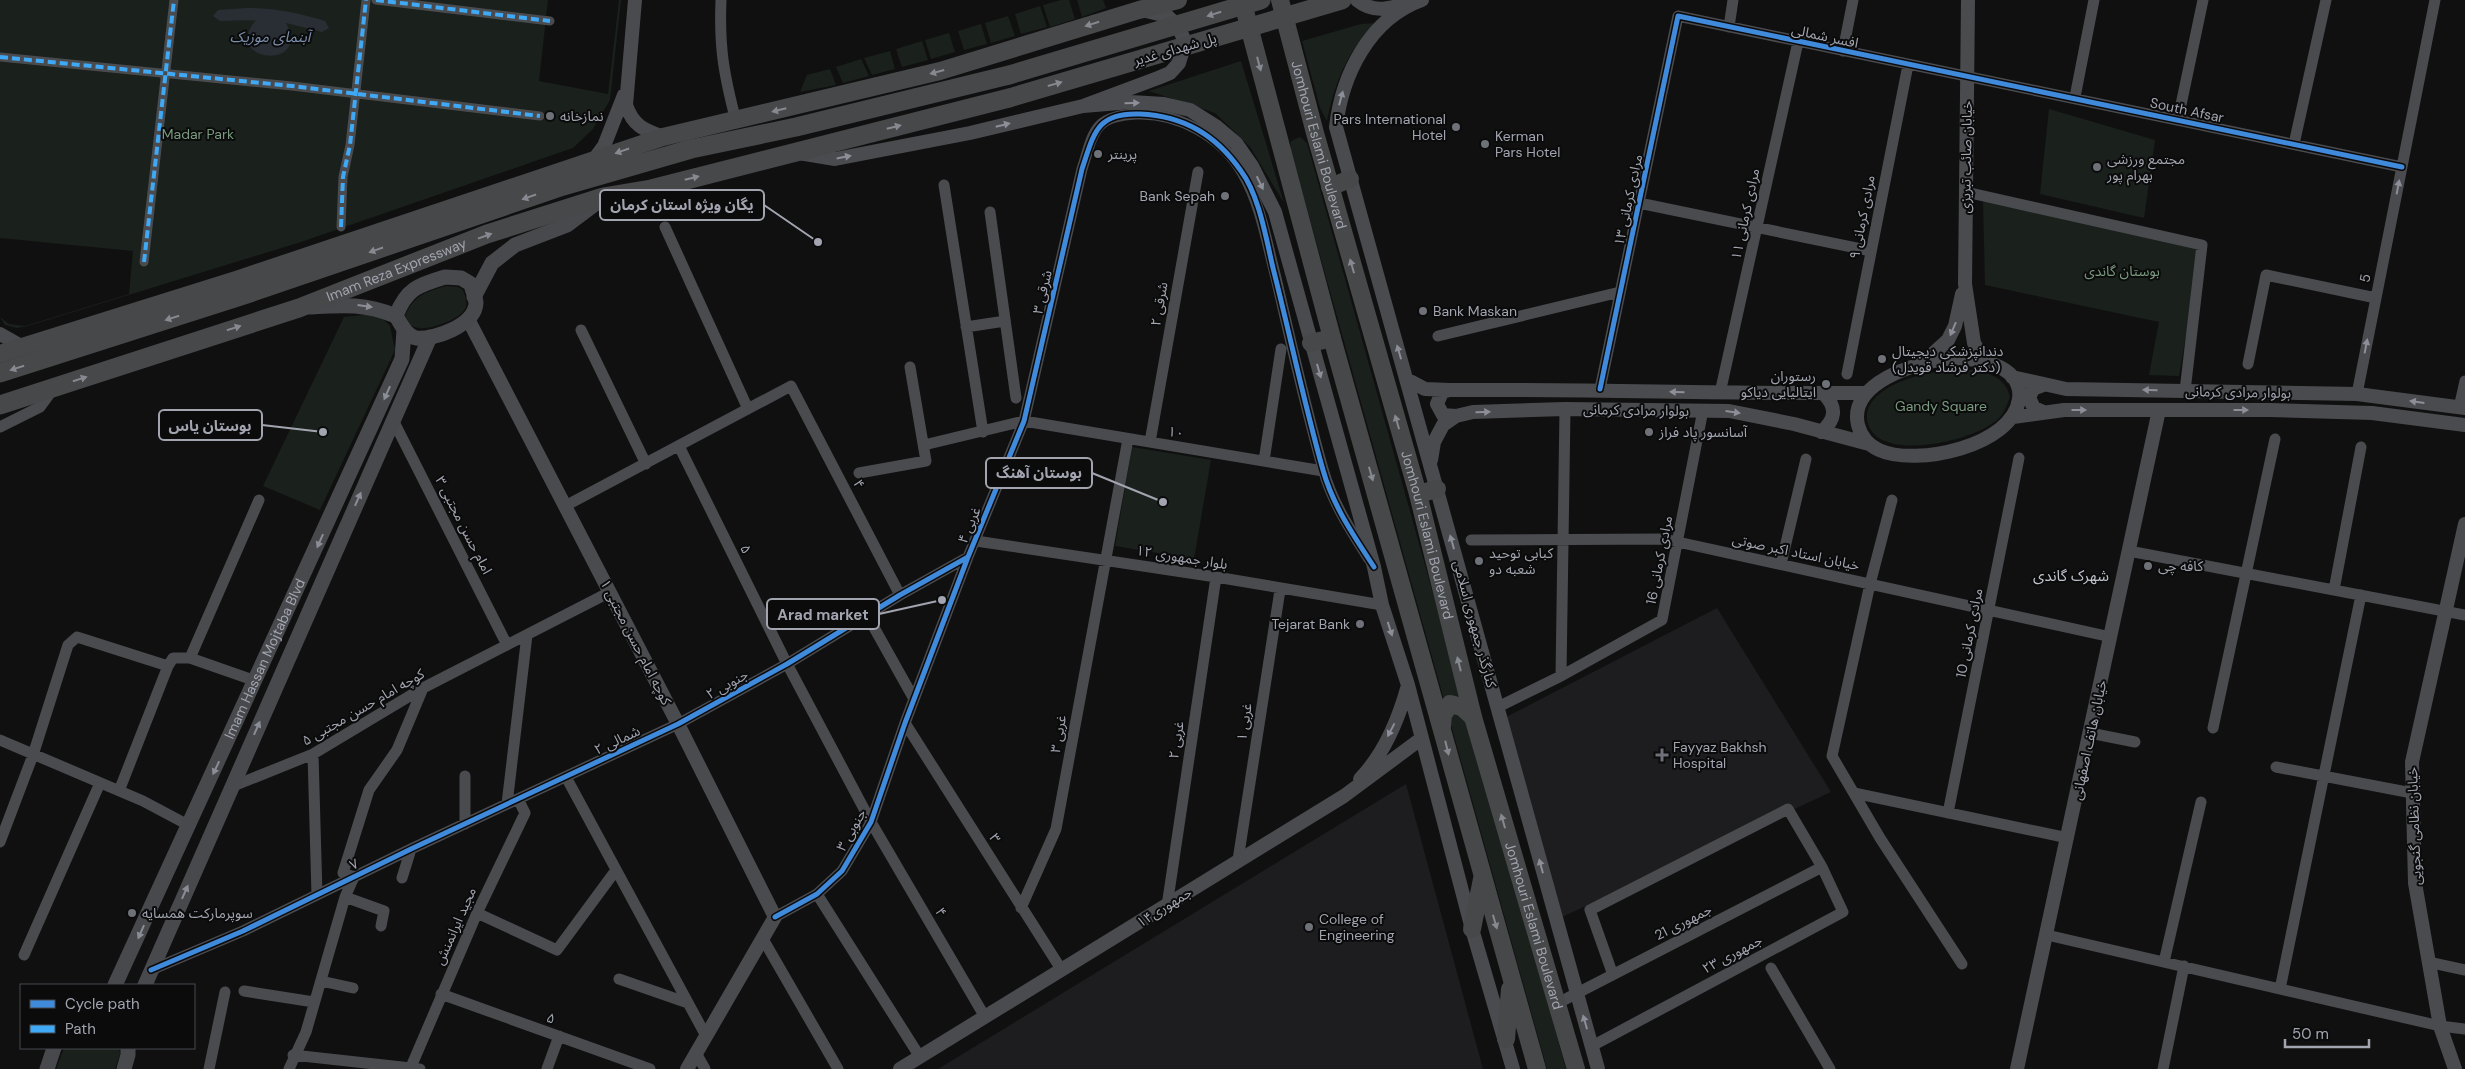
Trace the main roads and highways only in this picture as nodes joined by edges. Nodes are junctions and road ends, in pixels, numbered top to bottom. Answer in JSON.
{"nodes":[{"id":1,"x":1178,"y":0,"type":"edge"},
{"id":2,"x":1242,"y":0,"type":"edge"},
{"id":3,"x":1262,"y":0,"type":"edge"},
{"id":4,"x":1342,"y":0,"type":"edge"},
{"id":5,"x":1145,"y":5,"type":"edge"},
{"id":6,"x":1281,"y":5,"type":"edge"},
{"id":7,"x":796,"y":127,"type":"joint"},
{"id":8,"x":796,"y":153,"type":"joint"},
{"id":9,"x":593,"y":161,"type":"junction"},
{"id":10,"x":1350,"y":179,"type":"road end"},
{"id":11,"x":563,"y":186,"type":"junction"},
{"id":12,"x":1330,"y":187,"type":"junction"},
{"id":13,"x":603,"y":197,"type":"junction"},
{"id":14,"x":241,"y":287,"type":"junction"},
{"id":15,"x":474,"y":297,"type":"junction"},
{"id":16,"x":299,"y":308,"type":"junction"},
{"id":17,"x":396,"y":316,"type":"junction"},
{"id":18,"x":404,"y":330,"type":"junction"},
{"id":19,"x":430,"y":337,"type":"junction"},
{"id":20,"x":1332,"y":338,"type":"junction"},
{"id":21,"x":1311,"y":343,"type":"road end"},
{"id":22,"x":0,"y":354,"type":"edge"},
{"id":23,"x":402,"y":359,"type":"junction"},
{"id":24,"x":418,"y":365,"type":"junction"},
{"id":25,"x":0,"y":373,"type":"edge"},
{"id":26,"x":0,"y":405,"type":"edge"},
{"id":27,"x":1437,"y":489,"type":"road end"},
{"id":28,"x":1418,"y":494,"type":"junction"},
{"id":29,"x":1473,"y":717,"type":"junction"},
{"id":30,"x":1442,"y":727,"type":"junction"},
{"id":31,"x":1482,"y":876,"type":"junction"},
{"id":32,"x":1472,"y":929,"type":"road end"},
{"id":33,"x":1511,"y":978,"type":"junction"},
{"id":34,"x":115,"y":984,"type":"edge"},
{"id":35,"x":145,"y":984,"type":"edge"},
{"id":36,"x":1506,"y":1039,"type":"road end"},
{"id":37,"x":54,"y":1049,"type":"edge"},
{"id":38,"x":128,"y":1049,"type":"edge"},
{"id":39,"x":47,"y":1069,"type":"edge"},
{"id":40,"x":124,"y":1069,"type":"edge"},
{"id":41,"x":1537,"y":1069,"type":"edge"},
{"id":42,"x":1576,"y":1069,"type":"edge"}],
"edges":[{"from":1,"to":5,"type":"main road"},
{"from":2,"to":20,"type":"main road","one_way":true},
{"from":3,"to":6,"type":"main road"},
{"from":3,"to":7,"type":"highway","name":"پل شهدای غدیر","one_way":true,"bridge":true},
{"from":8,"to":4,"type":"highway","name":"پل شهدای غدیر","one_way":true,"bridge":true},
{"from":5,"to":9,"type":"main road","one_way":true},
{"from":6,"to":12,"type":"main road","name":"Jomhouri Eslami Boulevard"},
{"from":7,"to":11,"type":"highway","name":"Imam Reza Expressway"},
{"from":13,"to":8,"type":"highway","name":"Imam Reza Expressway","one_way":true},
{"from":9,"to":11,"type":"main road"},
{"from":9,"to":14,"type":"main road"},
{"from":10,"to":12,"type":"main road"},
{"from":11,"to":14,"type":"highway","name":"Imam Reza Expressway","one_way":true},
{"from":28,"to":12,"type":"main road","name":"Jomhouri Eslami Boulevard","one_way":true},
{"from":13,"to":15,"type":"main road"},
{"from":16,"to":13,"type":"highway","name":"Imam Reza Expressway","one_way":true},
{"from":14,"to":22,"type":"main road"},
{"from":14,"to":25,"type":"highway","name":"Imam Reza Expressway","one_way":true},
{"from":15,"to":17,"type":"main road"},
{"from":15,"to":19,"type":"main road"},
{"from":16,"to":17,"type":"main road","one_way":true},
{"from":26,"to":16,"type":"highway","name":"Imam Reza Expressway","one_way":true},
{"from":17,"to":18,"type":"main road"},
{"from":18,"to":19,"type":"main road"},
{"from":18,"to":23,"type":"main road","name":"Imam Hassan Mojtaba Blvd"},
{"from":19,"to":24,"type":"main road","name":"Imam Hassan Mojtaba Blvd"},
{"from":20,"to":21,"type":"main road"},
{"from":20,"to":30,"type":"main road","one_way":true},
{"from":23,"to":24,"type":"main road"},
{"from":23,"to":34,"type":"main road","name":"Imam Hassan Mojtaba Blvd","one_way":true},
{"from":35,"to":24,"type":"main road","name":"Imam Hassan Mojtaba Blvd","one_way":true},
{"from":27,"to":28,"type":"main road"},
{"from":29,"to":28,"type":"main road","name":"Jomhouri Eslami Boulevard","one_way":true},
{"from":29,"to":30,"type":"main road"},
{"from":42,"to":29,"type":"main road","name":"Jomhouri Eslami Boulevard","one_way":true},
{"from":30,"to":31,"type":"main road","one_way":true},
{"from":31,"to":32,"type":"main road"},
{"from":31,"to":33,"type":"main road","one_way":true},
{"from":33,"to":36,"type":"main road"},
{"from":33,"to":41,"type":"main road"},
{"from":37,"to":39,"type":"main road"},
{"from":38,"to":40,"type":"main road"}]}
